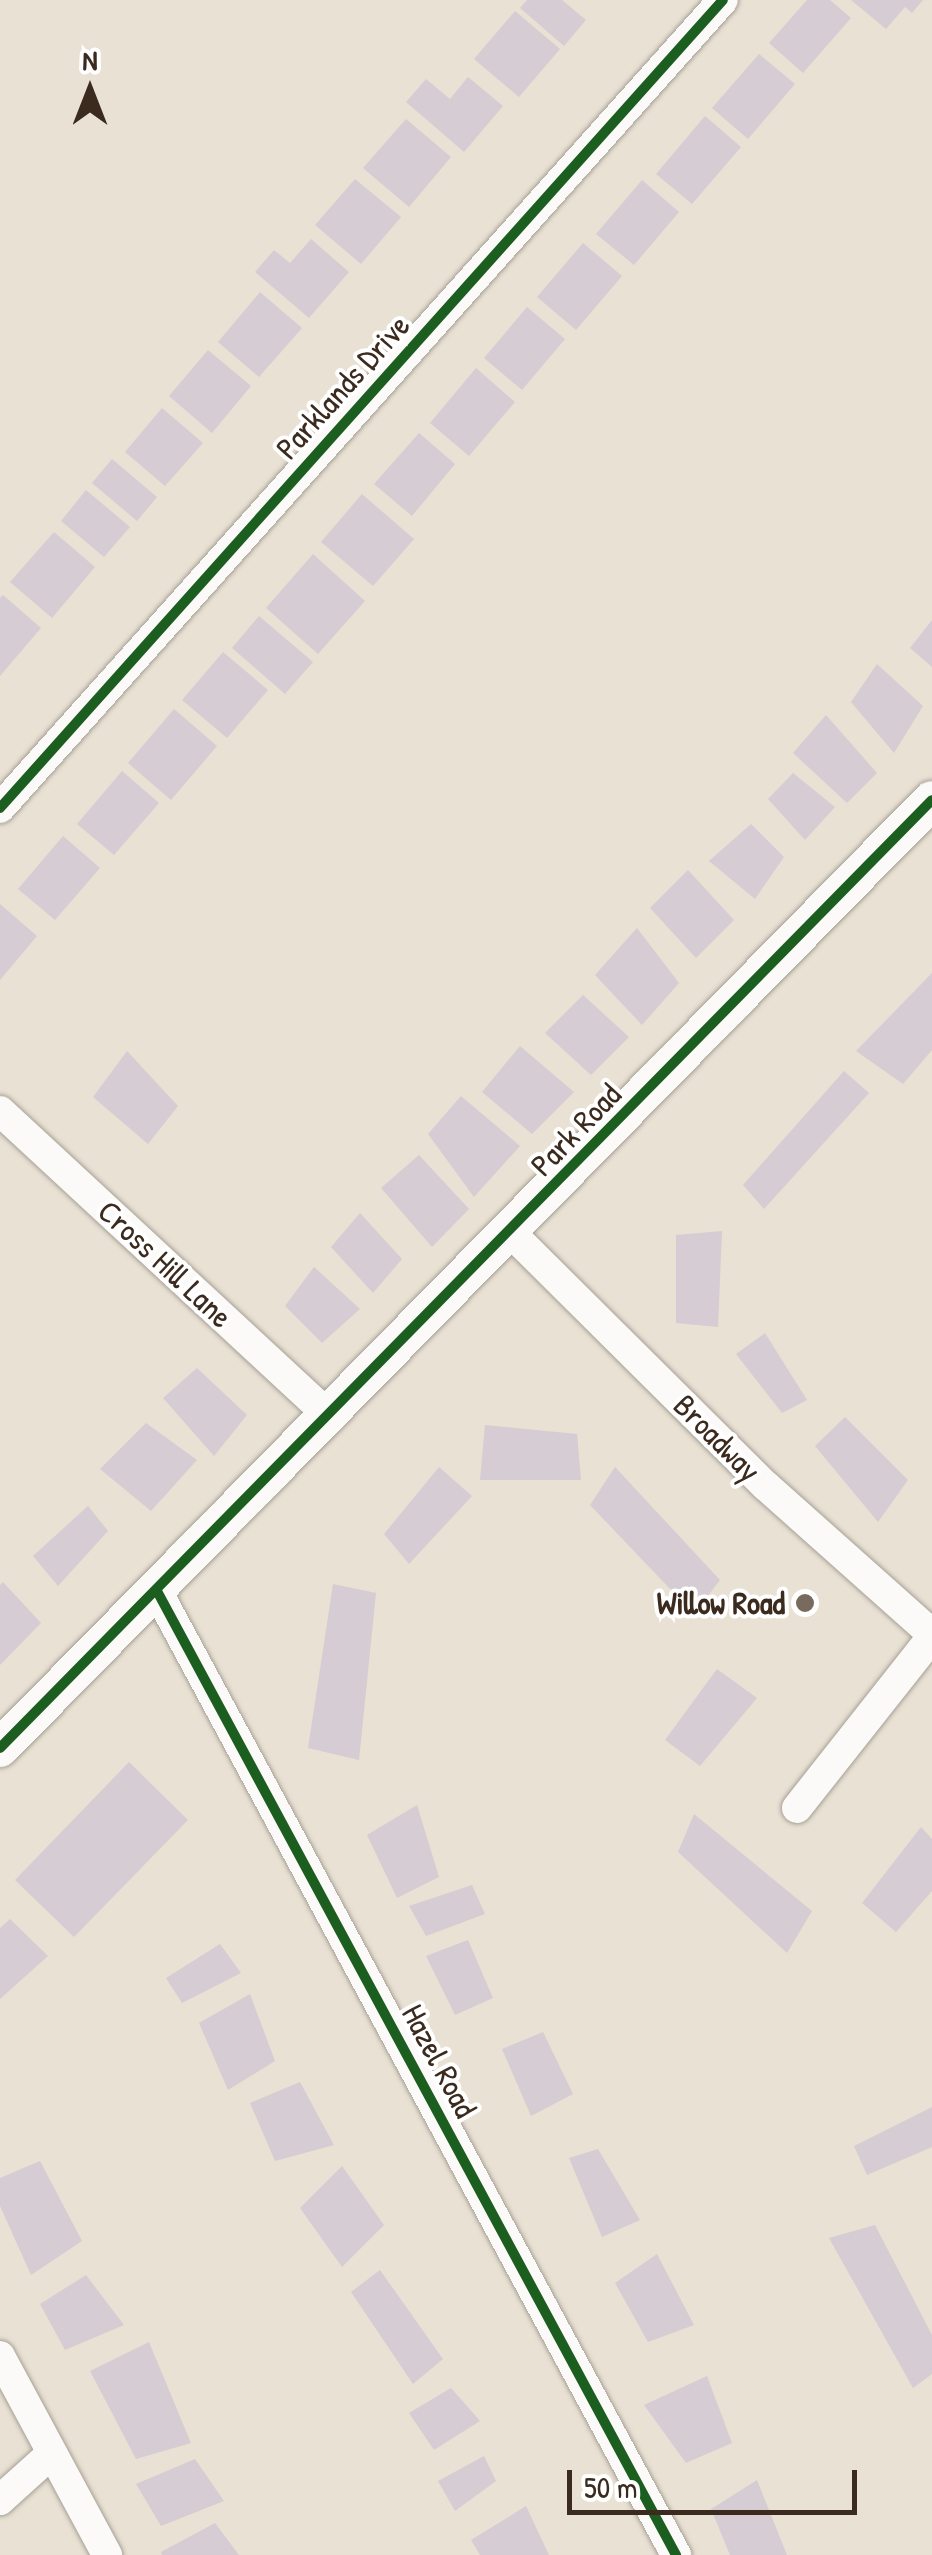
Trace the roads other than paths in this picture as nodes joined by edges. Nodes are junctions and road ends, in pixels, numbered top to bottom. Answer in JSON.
{"nodes":[{"id":1,"x":723,"y":0,"type":"edge"},
{"id":2,"x":932,"y":800,"type":"edge"},
{"id":3,"x":0,"y":808,"type":"edge"},
{"id":4,"x":0,"y":1111,"type":"edge"},
{"id":5,"x":510,"y":1233,"type":"junction"},
{"id":6,"x":331,"y":1417,"type":"junction"},
{"id":7,"x":157,"y":1590,"type":"junction"},
{"id":8,"x":932,"y":1635,"type":"edge"},
{"id":9,"x":0,"y":1748,"type":"edge"},
{"id":10,"x":796,"y":1808,"type":"dead end"},
{"id":11,"x":0,"y":2356,"type":"edge"},
{"id":12,"x":52,"y":2453,"type":"junction"},
{"id":13,"x":0,"y":2500,"type":"edge"},
{"id":14,"x":107,"y":2555,"type":"edge"},
{"id":15,"x":676,"y":2555,"type":"edge"}],
"edges":[{"from":1,"to":3,"type":"street","name":"Parklands Drive"},
{"from":2,"to":5,"type":"street","name":"Park Road"},
{"from":4,"to":6,"type":"street","name":"Cross Hill Lane"},
{"from":5,"to":6,"type":"street","name":"Park Road"},
{"from":5,"to":8,"type":"street","name":"Broadway"},
{"from":6,"to":7,"type":"street","name":"Park Road"},
{"from":7,"to":9,"type":"street","name":"Park Road"},
{"from":7,"to":15,"type":"street","name":"Hazel Road"},
{"from":8,"to":10,"type":"street","name":"Broadway"},
{"from":11,"to":12,"type":"street"},
{"from":12,"to":13,"type":"street"},
{"from":12,"to":14,"type":"street"}]}
